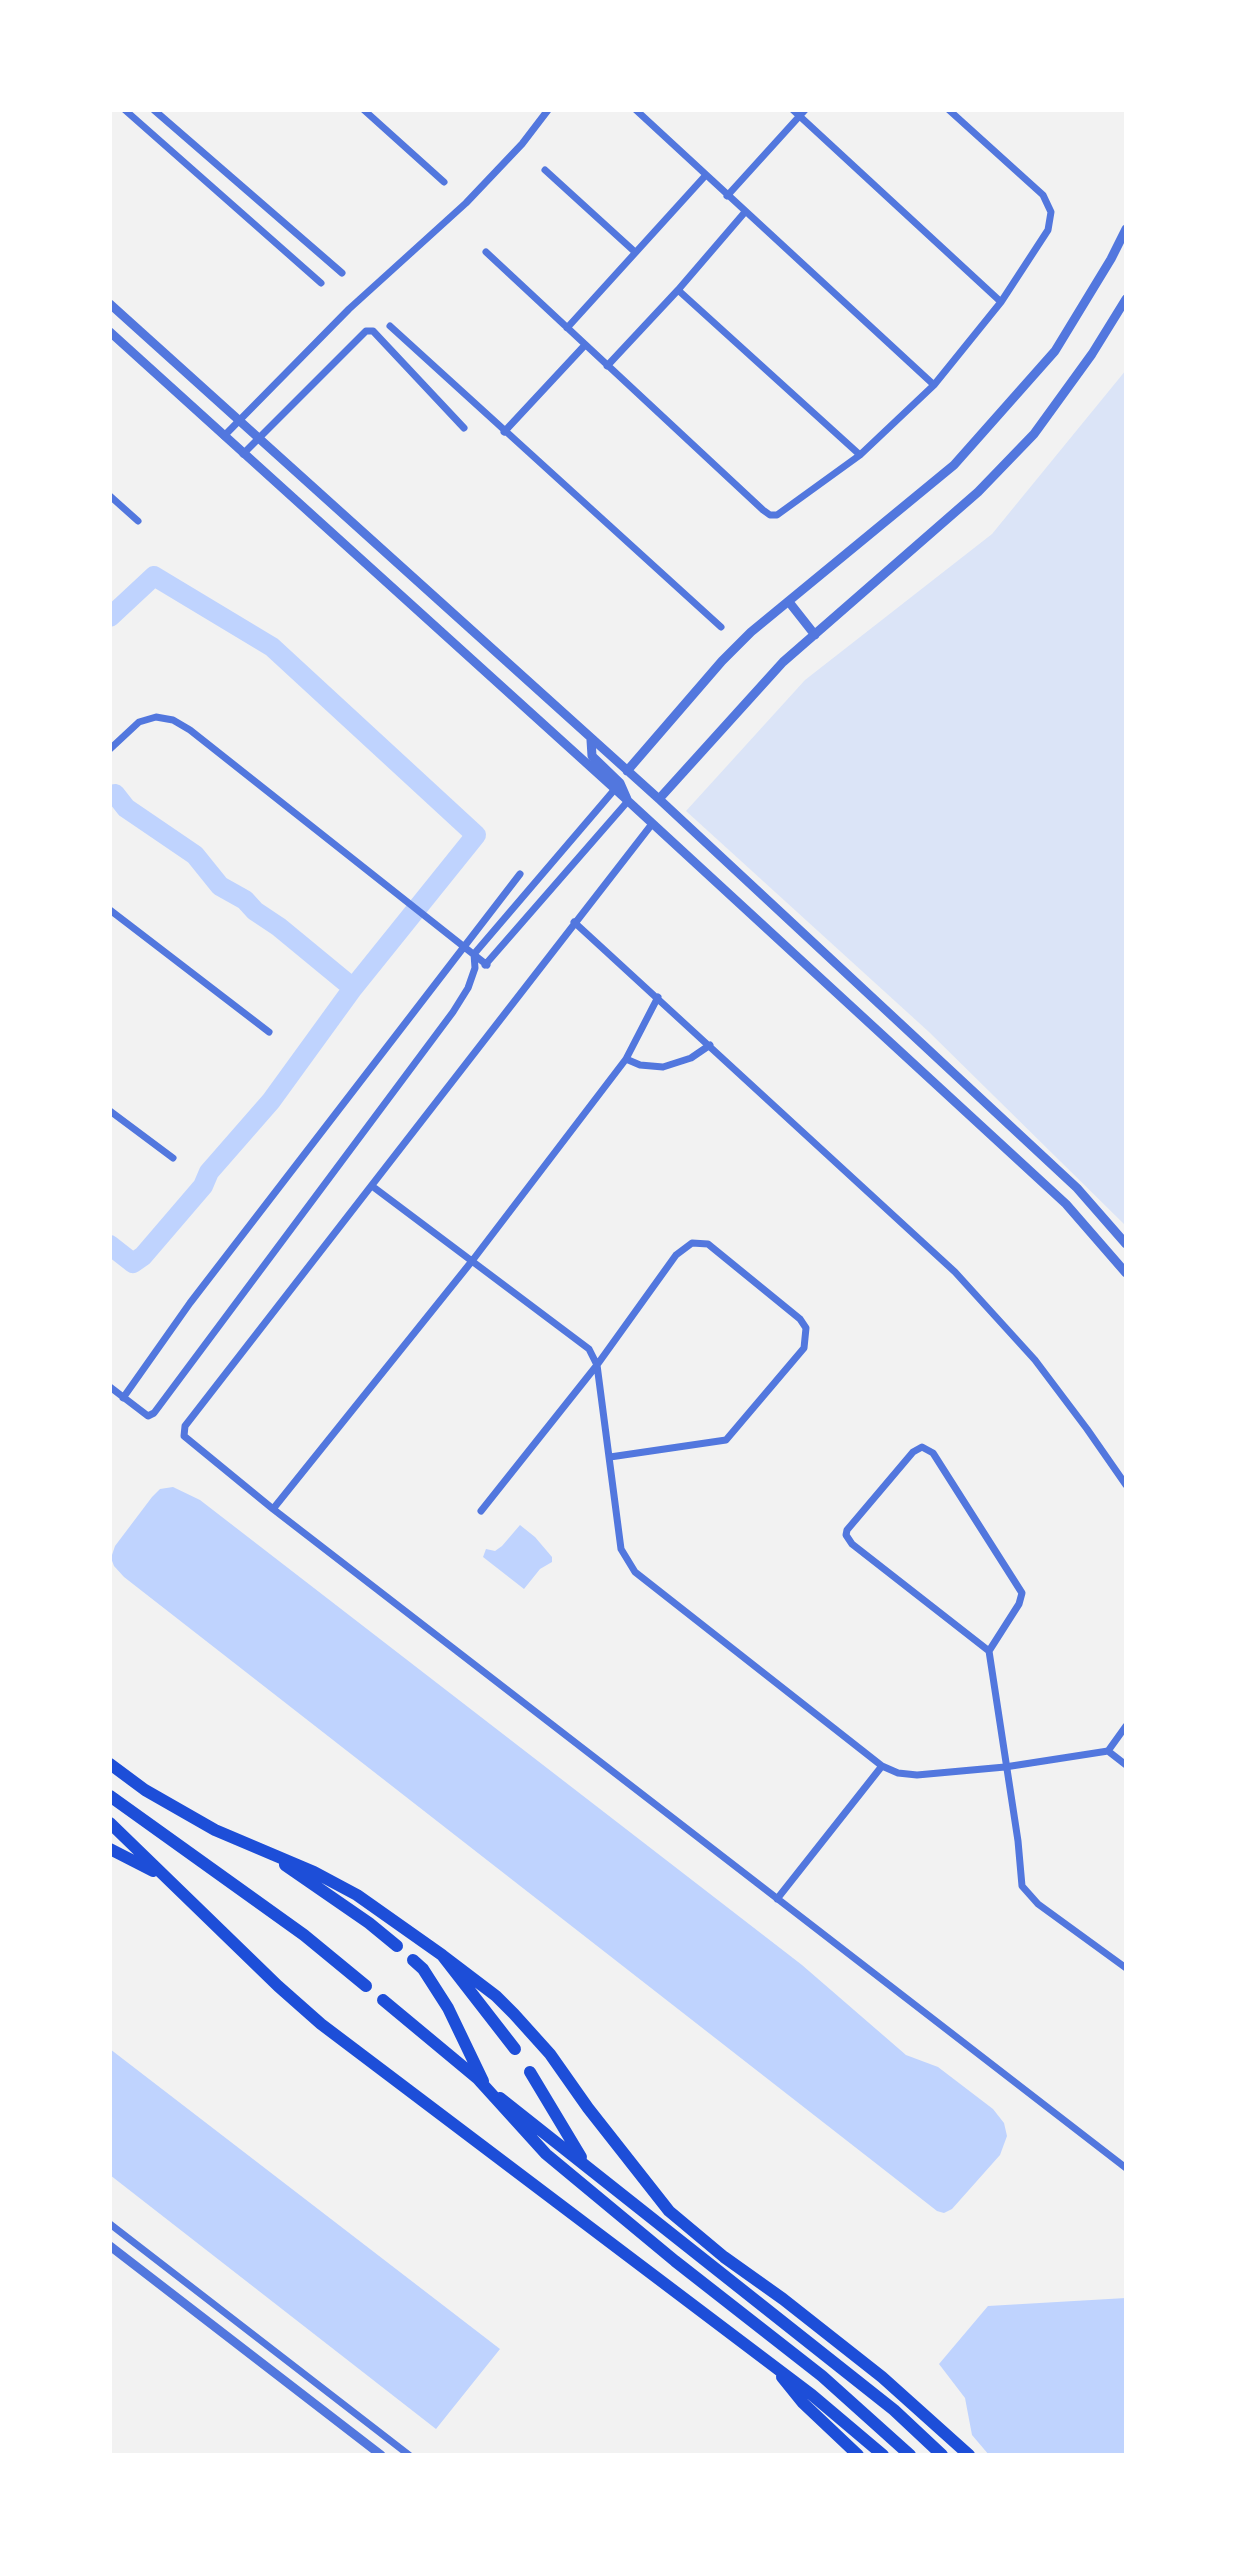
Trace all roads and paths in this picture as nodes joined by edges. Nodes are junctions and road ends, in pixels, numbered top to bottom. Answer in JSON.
{"nodes":[{"id":1,"x":154,"y":110,"type":"edge"},
{"id":2,"x":364,"y":110,"type":"edge"},
{"id":3,"x":548,"y":110,"type":"edge"},
{"id":4,"x":636,"y":110,"type":"edge"},
{"id":5,"x":793,"y":110,"type":"edge"},
{"id":6,"x":949,"y":110,"type":"edge"},
{"id":7,"x":127,"y":111,"type":"edge"},
{"id":8,"x":803,"y":113,"type":"edge"},
{"id":9,"x":545,"y":170,"type":"dead end"},
{"id":10,"x":705,"y":176,"type":"junction"},
{"id":11,"x":444,"y":182,"type":"dead end"},
{"id":12,"x":727,"y":196,"type":"junction"},
{"id":13,"x":745,"y":212,"type":"junction"},
{"id":14,"x":1126,"y":229,"type":"edge"},
{"id":15,"x":486,"y":252,"type":"dead end"},
{"id":16,"x":635,"y":252,"type":"junction"},
{"id":17,"x":342,"y":273,"type":"dead end"},
{"id":18,"x":321,"y":283,"type":"dead end"},
{"id":19,"x":678,"y":290,"type":"junction"},
{"id":20,"x":1126,"y":299,"type":"edge"},
{"id":21,"x":1001,"y":302,"type":"junction"},
{"id":22,"x":110,"y":304,"type":"edge"},
{"id":23,"x":390,"y":326,"type":"dead end"},
{"id":24,"x":567,"y":328,"type":"junction"},
{"id":25,"x":110,"y":332,"type":"edge"},
{"id":26,"x":585,"y":345,"type":"junction"},
{"id":27,"x":607,"y":366,"type":"junction"},
{"id":28,"x":934,"y":385,"type":"junction"},
{"id":29,"x":240,"y":420,"type":"junction"},
{"id":30,"x":464,"y":428,"type":"dead end"},
{"id":31,"x":504,"y":432,"type":"junction"},
{"id":32,"x":224,"y":436,"type":"junction"},
{"id":33,"x":259,"y":438,"type":"junction"},
{"id":34,"x":243,"y":454,"type":"junction"},
{"id":35,"x":860,"y":455,"type":"junction"},
{"id":36,"x":110,"y":496,"type":"edge"},
{"id":37,"x":138,"y":521,"type":"dead end"},
{"id":38,"x":789,"y":602,"type":"junction"},
{"id":39,"x":721,"y":627,"type":"dead end"},
{"id":40,"x":815,"y":635,"type":"junction"},
{"id":41,"x":591,"y":740,"type":"junction"},
{"id":42,"x":110,"y":749,"type":"edge"},
{"id":43,"x":627,"y":771,"type":"junction"},
{"id":44,"x":615,"y":789,"type":"junction"},
{"id":45,"x":659,"y":799,"type":"junction"},
{"id":46,"x":628,"y":801,"type":"junction"},
{"id":47,"x":652,"y":824,"type":"junction"},
{"id":48,"x":520,"y":874,"type":"dead end"},
{"id":49,"x":110,"y":910,"type":"edge"},
{"id":50,"x":574,"y":922,"type":"junction"},
{"id":51,"x":464,"y":947,"type":"junction"},
{"id":52,"x":474,"y":954,"type":"junction"},
{"id":53,"x":487,"y":965,"type":"junction"},
{"id":54,"x":475,"y":968,"type":"junction"},
{"id":55,"x":658,"y":997,"type":"junction"},
{"id":56,"x":269,"y":1032,"type":"dead end"},
{"id":57,"x":710,"y":1045,"type":"junction"},
{"id":58,"x":626,"y":1059,"type":"junction"},
{"id":59,"x":110,"y":1111,"type":"edge"},
{"id":60,"x":173,"y":1158,"type":"dead end"},
{"id":61,"x":372,"y":1186,"type":"junction"},
{"id":62,"x":1126,"y":1244,"type":"edge"},
{"id":63,"x":472,"y":1261,"type":"junction"},
{"id":64,"x":1126,"y":1273,"type":"edge"},
{"id":65,"x":597,"y":1365,"type":"junction"},
{"id":66,"x":110,"y":1387,"type":"edge"},
{"id":67,"x":123,"y":1398,"type":"junction"},
{"id":68,"x":610,"y":1457,"type":"junction"},
{"id":69,"x":1126,"y":1485,"type":"edge"},
{"id":70,"x":273,"y":1509,"type":"junction"},
{"id":71,"x":481,"y":1511,"type":"dead end"},
{"id":72,"x":989,"y":1651,"type":"junction"},
{"id":73,"x":1126,"y":1726,"type":"edge"},
{"id":74,"x":1108,"y":1751,"type":"junction"},
{"id":75,"x":110,"y":1764,"type":"edge"},
{"id":76,"x":1126,"y":1765,"type":"edge"},
{"id":77,"x":882,"y":1766,"type":"junction"},
{"id":78,"x":1005,"y":1767,"type":"junction"},
{"id":79,"x":110,"y":1796,"type":"edge"},
{"id":80,"x":110,"y":1823,"type":"edge"},
{"id":81,"x":110,"y":1849,"type":"edge"},
{"id":82,"x":266,"y":1852,"type":"junction"},
{"id":83,"x":164,"y":1876,"type":"junction"},
{"id":84,"x":777,"y":1899,"type":"junction"},
{"id":85,"x":397,"y":1946,"type":"dead end"},
{"id":86,"x":442,"y":1955,"type":"junction"},
{"id":87,"x":413,"y":1960,"type":"dead end"},
{"id":88,"x":1126,"y":1968,"type":"edge"},
{"id":89,"x":366,"y":1986,"type":"dead end"},
{"id":90,"x":383,"y":2000,"type":"dead end"},
{"id":91,"x":515,"y":2049,"type":"dead end"},
{"id":92,"x":530,"y":2072,"type":"dead end"},
{"id":93,"x":485,"y":2087,"type":"junction"},
{"id":94,"x":584,"y":2164,"type":"junction"},
{"id":95,"x":1126,"y":2168,"type":"edge"},
{"id":96,"x":110,"y":2224,"type":"edge"},
{"id":97,"x":110,"y":2246,"type":"edge"},
{"id":98,"x":777,"y":2370,"type":"junction"},
{"id":99,"x":381,"y":2455,"type":"edge"},
{"id":100,"x":409,"y":2455,"type":"edge"},
{"id":101,"x":858,"y":2455,"type":"edge"},
{"id":102,"x":883,"y":2455,"type":"edge"},
{"id":103,"x":910,"y":2455,"type":"edge"},
{"id":104,"x":942,"y":2455,"type":"edge"},
{"id":105,"x":969,"y":2455,"type":"edge"}],
"edges":[{"from":1,"to":17,"type":"street"},
{"from":2,"to":11,"type":"street"},
{"from":3,"to":29,"type":"street"},
{"from":4,"to":10,"type":"street"},
{"from":5,"to":8,"type":"street"},
{"from":6,"to":21,"type":"street"},
{"from":7,"to":18,"type":"street"},
{"from":8,"to":12,"type":"street"},
{"from":8,"to":21,"type":"street"},
{"from":9,"to":16,"type":"street"},
{"from":10,"to":12,"type":"street"},
{"from":10,"to":16,"type":"street"},
{"from":12,"to":13,"type":"street"},
{"from":13,"to":19,"type":"street"},
{"from":13,"to":28,"type":"street"},
{"from":14,"to":38,"type":"street"},
{"from":15,"to":24,"type":"street"},
{"from":16,"to":24,"type":"street"},
{"from":19,"to":27,"type":"street"},
{"from":19,"to":35,"type":"street"},
{"from":20,"to":40,"type":"street"},
{"from":21,"to":28,"type":"street"},
{"from":22,"to":29,"type":"street"},
{"from":23,"to":31,"type":"street"},
{"from":24,"to":26,"type":"street"},
{"from":25,"to":32,"type":"street"},
{"from":26,"to":27,"type":"street"},
{"from":26,"to":31,"type":"street"},
{"from":27,"to":35,"type":"street"},
{"from":28,"to":35,"type":"street"},
{"from":29,"to":32,"type":"street"},
{"from":29,"to":33,"type":"street"},
{"from":30,"to":33,"type":"street"},
{"from":31,"to":39,"type":"street"},
{"from":32,"to":34,"type":"street"},
{"from":33,"to":34,"type":"street"},
{"from":33,"to":41,"type":"street"},
{"from":34,"to":44,"type":"street"},
{"from":36,"to":37,"type":"street"},
{"from":38,"to":40,"type":"street"},
{"from":38,"to":43,"type":"street"},
{"from":40,"to":45,"type":"street"},
{"from":41,"to":43,"type":"street"},
{"from":41,"to":46,"type":"street"},
{"from":42,"to":51,"type":"street"},
{"from":43,"to":45,"type":"street"},
{"from":44,"to":46,"type":"street"},
{"from":44,"to":52,"type":"street"},
{"from":45,"to":62,"type":"street"},
{"from":46,"to":47,"type":"street"},
{"from":46,"to":53,"type":"street"},
{"from":47,"to":50,"type":"street"},
{"from":47,"to":64,"type":"street"},
{"from":48,"to":51,"type":"street"},
{"from":49,"to":56,"type":"street"},
{"from":50,"to":55,"type":"street"},
{"from":50,"to":61,"type":"street"},
{"from":51,"to":52,"type":"street"},
{"from":51,"to":67,"type":"street"},
{"from":52,"to":53,"type":"street"},
{"from":52,"to":54,"type":"street"},
{"from":53,"to":54,"type":"street"},
{"from":54,"to":67,"type":"street"},
{"from":55,"to":57,"type":"street"},
{"from":55,"to":58,"type":"street"},
{"from":57,"to":58,"type":"street"},
{"from":57,"to":69,"type":"street"},
{"from":58,"to":63,"type":"street"},
{"from":59,"to":60,"type":"street"},
{"from":61,"to":63,"type":"street"},
{"from":61,"to":70,"type":"street"},
{"from":63,"to":65,"type":"street"},
{"from":63,"to":70,"type":"street"},
{"from":65,"to":68,"type":"street"},
{"from":65,"to":68,"type":"street"},
{"from":65,"to":71,"type":"street"},
{"from":66,"to":67,"type":"street"},
{"from":68,"to":77,"type":"street"},
{"from":70,"to":84,"type":"street"},
{"from":72,"to":72,"type":"street"},
{"from":72,"to":78,"type":"street"},
{"from":73,"to":74,"type":"street"},
{"from":74,"to":76,"type":"street"},
{"from":74,"to":78,"type":"street"},
{"from":75,"to":82,"type":"highway"},
{"from":77,"to":78,"type":"street"},
{"from":77,"to":84,"type":"street"},
{"from":78,"to":88,"type":"street"},
{"from":79,"to":89,"type":"highway"},
{"from":80,"to":83,"type":"highway"},
{"from":81,"to":83,"type":"highway"},
{"from":82,"to":85,"type":"highway"},
{"from":82,"to":86,"type":"highway"},
{"from":83,"to":98,"type":"highway"},
{"from":84,"to":95,"type":"street"},
{"from":86,"to":91,"type":"highway"},
{"from":86,"to":105,"type":"highway"},
{"from":87,"to":93,"type":"highway"},
{"from":90,"to":93,"type":"highway"},
{"from":92,"to":94,"type":"highway"},
{"from":93,"to":94,"type":"highway"},
{"from":93,"to":103,"type":"highway"},
{"from":94,"to":104,"type":"highway"},
{"from":96,"to":100,"type":"street"},
{"from":97,"to":99,"type":"street"},
{"from":98,"to":101,"type":"highway"},
{"from":98,"to":102,"type":"highway"}]}
